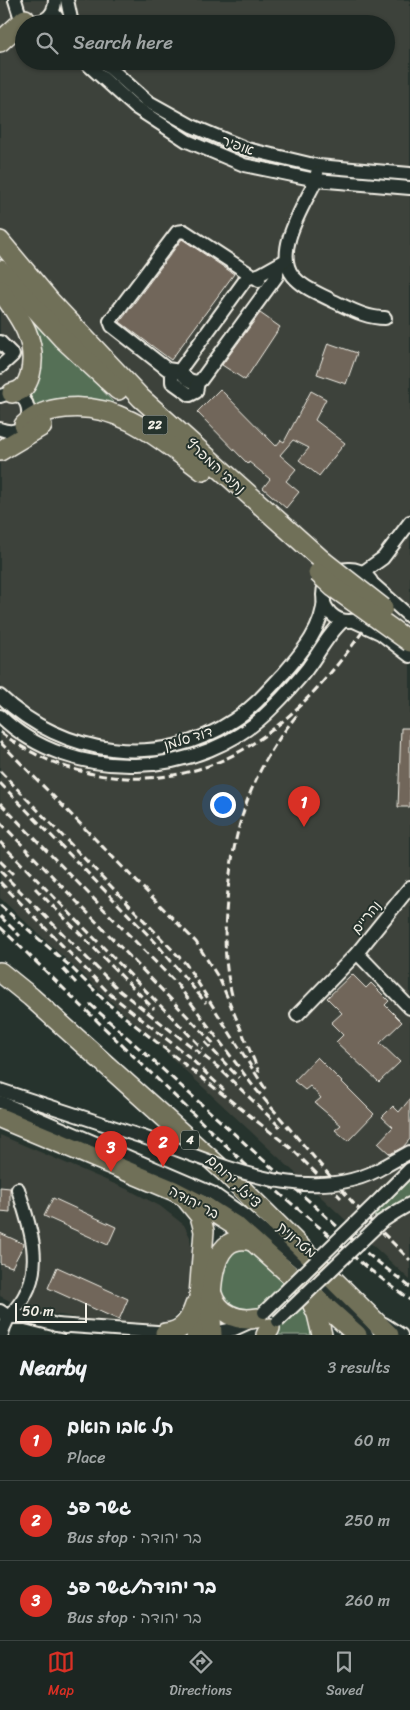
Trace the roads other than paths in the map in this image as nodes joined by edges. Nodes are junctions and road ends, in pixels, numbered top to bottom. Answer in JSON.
{"nodes":[{"id":1,"x":57,"y":3,"type":"edge"},
{"id":2,"x":48,"y":15,"type":"edge"},
{"id":3,"x":66,"y":15,"type":"edge"},
{"id":4,"x":15,"y":19,"type":"edge"},
{"id":5,"x":0,"y":25,"type":"edge"},
{"id":6,"x":15,"y":26,"type":"edge"},
{"id":7,"x":0,"y":42,"type":"edge"},
{"id":8,"x":94,"y":70,"type":"edge"},
{"id":9,"x":112,"y":70,"type":"edge"},
{"id":10,"x":318,"y":166,"type":"junction"},
{"id":11,"x":410,"y":174,"type":"edge"},
{"id":12,"x":316,"y":180,"type":"junction"},
{"id":13,"x":410,"y":188,"type":"edge"},
{"id":14,"x":0,"y":233,"type":"edge"},
{"id":15,"x":0,"y":241,"type":"edge"},
{"id":16,"x":281,"y":263,"type":"junction"},
{"id":17,"x":0,"y":270,"type":"edge"},
{"id":18,"x":253,"y":276,"type":"junction"},
{"id":19,"x":269,"y":287,"type":"junction"},
{"id":20,"x":0,"y":290,"type":"edge"},
{"id":21,"x":50,"y":301,"type":"junction"},
{"id":22,"x":385,"y":318,"type":"dead end"},
{"id":23,"x":0,"y":342,"type":"edge"},
{"id":24,"x":0,"y":367,"type":"edge"},
{"id":25,"x":176,"y":371,"type":"junction"},
{"id":26,"x":6,"y":394,"type":"edge"},
{"id":27,"x":123,"y":416,"type":"junction"},
{"id":28,"x":21,"y":428,"type":"junction"},
{"id":29,"x":0,"y":429,"type":"edge"},
{"id":30,"x":0,"y":445,"type":"edge"},
{"id":31,"x":0,"y":451,"type":"edge"},
{"id":32,"x":203,"y":470,"type":"junction"},
{"id":33,"x":410,"y":522,"type":"edge"},
{"id":34,"x":321,"y":567,"type":"junction"},
{"id":35,"x":362,"y":573,"type":"junction"},
{"id":36,"x":374,"y":585,"type":"junction"},
{"id":37,"x":324,"y":598,"type":"junction"},
{"id":38,"x":410,"y":617,"type":"edge"},
{"id":39,"x":349,"y":621,"type":"junction"},
{"id":40,"x":410,"y":629,"type":"edge"},
{"id":41,"x":380,"y":633,"type":"junction"},
{"id":42,"x":410,"y":641,"type":"edge"},
{"id":43,"x":410,"y":656,"type":"edge"},
{"id":44,"x":0,"y":696,"type":"edge"},
{"id":45,"x":0,"y":716,"type":"edge"},
{"id":46,"x":410,"y":887,"type":"edge"},
{"id":47,"x":357,"y":953,"type":"junction"},
{"id":48,"x":0,"y":972,"type":"edge"},
{"id":49,"x":410,"y":1008,"type":"edge"},
{"id":50,"x":297,"y":1015,"type":"dead end"},
{"id":51,"x":0,"y":1090,"type":"edge"},
{"id":52,"x":0,"y":1102,"type":"edge"},
{"id":53,"x":0,"y":1109,"type":"edge"},
{"id":54,"x":0,"y":1118,"type":"edge"},
{"id":55,"x":62,"y":1129,"type":"junction"},
{"id":56,"x":410,"y":1152,"type":"edge"},
{"id":57,"x":410,"y":1169,"type":"edge"},
{"id":58,"x":18,"y":1189,"type":"dead end"},
{"id":59,"x":172,"y":1190,"type":"junction"},
{"id":60,"x":410,"y":1204,"type":"edge"},
{"id":61,"x":252,"y":1240,"type":"junction"},
{"id":62,"x":324,"y":1284,"type":"junction"},
{"id":63,"x":303,"y":1287,"type":"junction"},
{"id":64,"x":338,"y":1293,"type":"junction"},
{"id":65,"x":205,"y":1294,"type":"junction"},
{"id":66,"x":4,"y":1314,"type":"edge"},
{"id":67,"x":372,"y":1316,"type":"junction"},
{"id":68,"x":56,"y":1325,"type":"junction"},
{"id":69,"x":266,"y":1325,"type":"edge"},
{"id":70,"x":345,"y":1327,"type":"edge"},
{"id":71,"x":165,"y":1333,"type":"junction"},
{"id":72,"x":2,"y":1335,"type":"edge"},
{"id":73,"x":101,"y":1335,"type":"edge"},
{"id":74,"x":195,"y":1335,"type":"edge"},
{"id":75,"x":205,"y":1335,"type":"edge"},
{"id":76,"x":212,"y":1335,"type":"edge"},
{"id":77,"x":322,"y":1335,"type":"edge"},
{"id":78,"x":358,"y":1335,"type":"edge"},
{"id":79,"x":367,"y":1335,"type":"edge"},
{"id":80,"x":379,"y":1335,"type":"edge"},
{"id":81,"x":389,"y":1335,"type":"edge"},
{"id":82,"x":400,"y":1335,"type":"edge"}],
"edges":[{"from":1,"to":2,"type":"street"},
{"from":1,"to":3,"type":"street"},
{"from":4,"to":5,"type":"highway"},
{"from":6,"to":7,"type":"highway"},
{"from":8,"to":12,"type":"street","name":"אופיר"},
{"from":9,"to":10,"type":"street","name":"אופיר"},
{"from":10,"to":11,"type":"street","name":"אופיר"},
{"from":10,"to":12,"type":"street"},
{"from":12,"to":13,"type":"street","name":"אופיר"},
{"from":12,"to":16,"type":"street"},
{"from":14,"to":21,"type":"highway"},
{"from":15,"to":21,"type":"highway","name":"נתיבי המפרץ","number":"22"},
{"from":16,"to":18,"type":"street"},
{"from":16,"to":19,"type":"street"},
{"from":16,"to":22,"type":"street"},
{"from":17,"to":32,"type":"highway","name":"נתיבי המפרץ","number":"22"},
{"from":18,"to":19,"type":"street"},
{"from":18,"to":25,"type":"street"},
{"from":18,"to":25,"type":"street"},
{"from":19,"to":25,"type":"street"},
{"from":20,"to":26,"type":"highway"},
{"from":21,"to":34,"type":"highway","name":"נתיבי המפרץ","number":"22"},
{"from":23,"to":24,"type":"street"},
{"from":26,"to":28,"type":"street"},
{"from":27,"to":28,"type":"highway"},
{"from":27,"to":31,"type":"highway"},
{"from":27,"to":32,"type":"highway"},
{"from":28,"to":29,"type":"street"},
{"from":28,"to":30,"type":"street"},
{"from":32,"to":34,"type":"highway","name":"נתיבי המפרץ","number":"22"},
{"from":33,"to":35,"type":"street"},
{"from":34,"to":40,"type":"highway","name":"נתיבי המפרץ","number":"22","bridge":true},
{"from":34,"to":42,"type":"highway","name":"נתיבי המפרץ","number":"22","bridge":true},
{"from":35,"to":36,"type":"street"},
{"from":35,"to":37,"type":"street"},
{"from":36,"to":38,"type":"street"},
{"from":36,"to":39,"type":"street"},
{"from":37,"to":39,"type":"street"},
{"from":37,"to":44,"type":"street","name":"דוד סלמן"},
{"from":39,"to":41,"type":"street"},
{"from":39,"to":45,"type":"street","name":"דוד סלמן"},
{"from":41,"to":42,"type":"street"},
{"from":41,"to":43,"type":"street"},
{"from":46,"to":47,"type":"street","name":"נהריים"},
{"from":47,"to":49,"type":"street","name":"נהריים"},
{"from":47,"to":50,"type":"street"},
{"from":48,"to":67,"type":"highway","name":"צייזל, ירוחם","number":"4"},
{"from":51,"to":56,"type":"street","bridge":true},
{"from":52,"to":55,"type":"street","name":"מטרונית"},
{"from":53,"to":55,"type":"street","name":"מטרונית"},
{"from":54,"to":59,"type":"highway","name":"בר יהודה"},
{"from":55,"to":62,"type":"street","name":"מטרונית"},
{"from":57,"to":69,"type":"street","bridge":true},
{"from":58,"to":66,"type":"street"},
{"from":59,"to":61,"type":"highway","name":"בר יהודה"},
{"from":59,"to":65,"type":"highway"},
{"from":60,"to":69,"type":"street","bridge":true},
{"from":61,"to":63,"type":"highway","name":"בר יהודה"},
{"from":61,"to":65,"type":"highway"},
{"from":62,"to":64,"type":"street","name":"מטרונית"},
{"from":62,"to":79,"type":"street","name":"מטרונית"},
{"from":63,"to":70,"type":"highway","name":"בר יהודה"},
{"from":63,"to":77,"type":"highway"},
{"from":64,"to":67,"type":"street","name":"מטרונית"},
{"from":64,"to":80,"type":"street","name":"מטרונית"},
{"from":65,"to":69,"type":"highway"},
{"from":65,"to":71,"type":"highway"},
{"from":65,"to":74,"type":"highway"},
{"from":65,"to":76,"type":"highway"},
{"from":66,"to":68,"type":"street"},
{"from":66,"to":72,"type":"street"},
{"from":67,"to":81,"type":"highway","number":"4"},
{"from":67,"to":82,"type":"street","name":"מטרונית"},
{"from":68,"to":71,"type":"street"},
{"from":68,"to":73,"type":"street"},
{"from":69,"to":76,"type":"street"},
{"from":70,"to":78,"type":"highway","name":"בר יהודה"},
{"from":71,"to":74,"type":"street"},
{"from":75,"to":76,"type":"street"}]}
